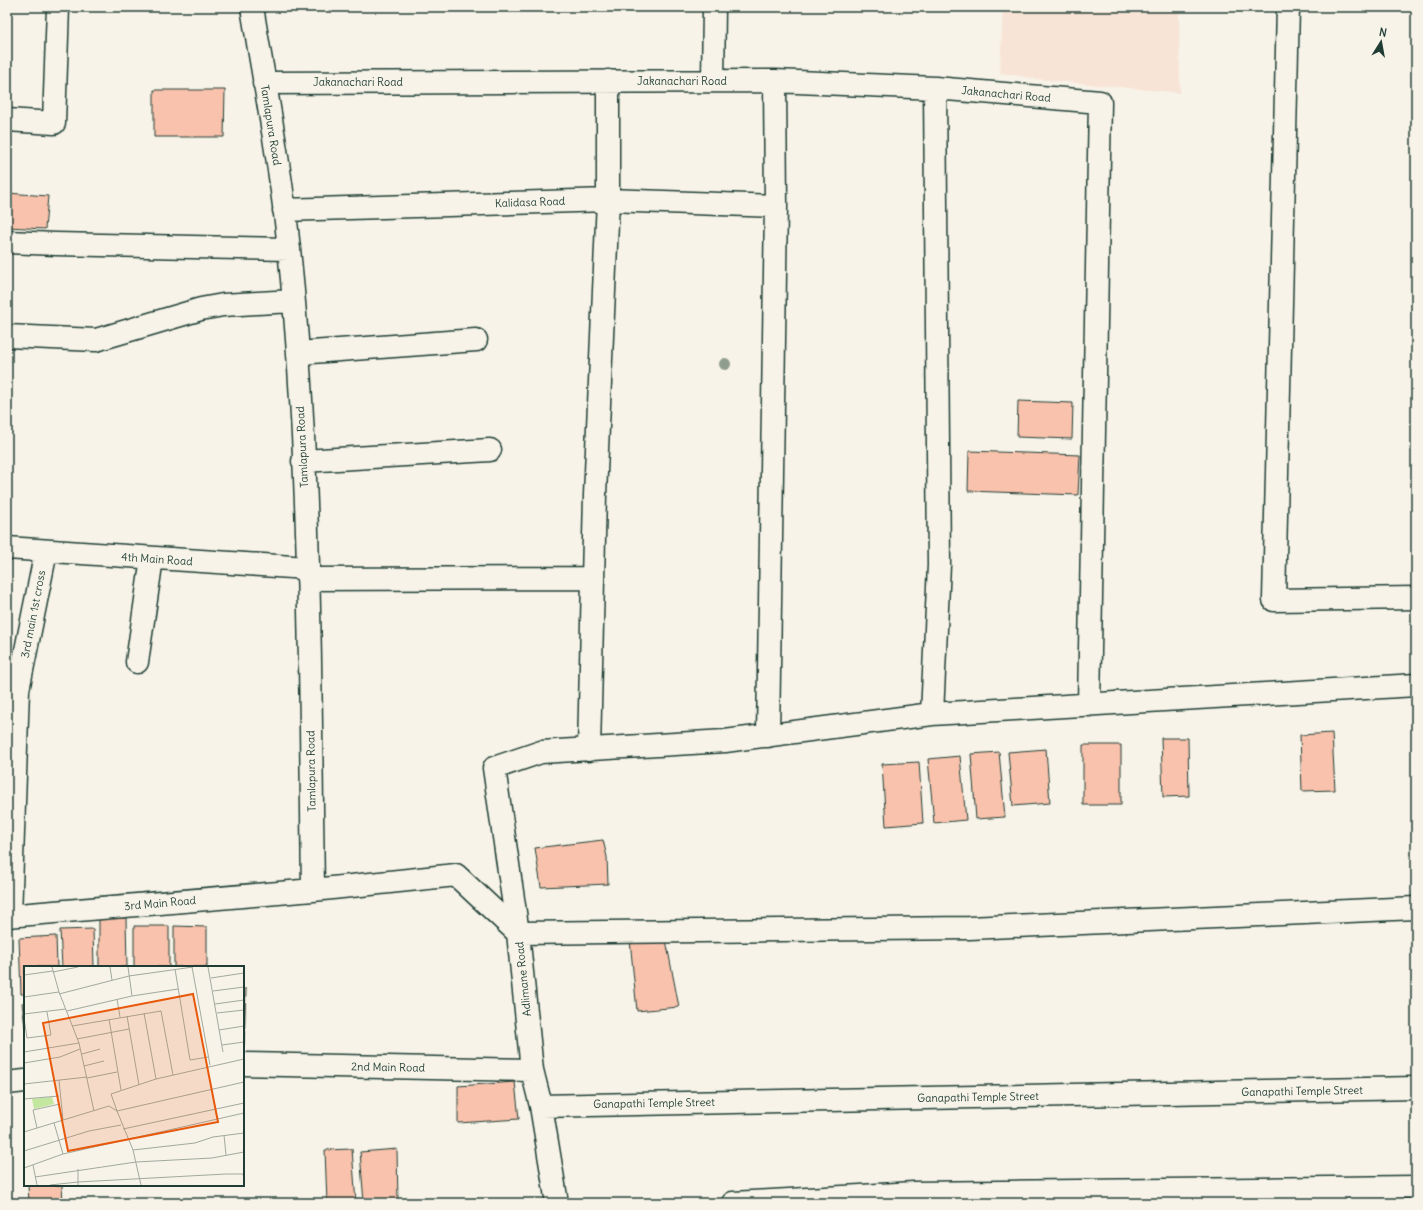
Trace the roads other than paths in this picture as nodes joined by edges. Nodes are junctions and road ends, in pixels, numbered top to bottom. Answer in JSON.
{"nodes":[{"id":1,"x":58,"y":7,"type":"edge"},
{"id":2,"x":252,"y":7,"type":"edge"},
{"id":3,"x":714,"y":7,"type":"edge"},
{"id":4,"x":1288,"y":7,"type":"edge"},
{"id":5,"x":608,"y":80,"type":"junction"},
{"id":6,"x":713,"y":81,"type":"junction"},
{"id":7,"x":775,"y":81,"type":"junction"},
{"id":8,"x":264,"y":82,"type":"junction"},
{"id":9,"x":935,"y":88,"type":"junction"},
{"id":10,"x":7,"y":120,"type":"edge"},
{"id":11,"x":608,"y":200,"type":"junction"},
{"id":12,"x":776,"y":206,"type":"junction"},
{"id":13,"x":284,"y":210,"type":"junction"},
{"id":14,"x":7,"y":242,"type":"edge"},
{"id":15,"x":289,"y":249,"type":"junction"},
{"id":16,"x":293,"y":301,"type":"junction"},
{"id":17,"x":7,"y":336,"type":"edge"},
{"id":18,"x":476,"y":340,"type":"dead end"},
{"id":19,"x":298,"y":353,"type":"junction"},
{"id":20,"x":490,"y":450,"type":"dead end"},
{"id":21,"x":303,"y":461,"type":"junction"},
{"id":22,"x":7,"y":548,"type":"edge"},
{"id":23,"x":46,"y":552,"type":"junction"},
{"id":24,"x":152,"y":558,"type":"junction"},
{"id":25,"x":308,"y":574,"type":"junction"},
{"id":26,"x":593,"y":578,"type":"junction"},
{"id":27,"x":1416,"y":598,"type":"edge"},
{"id":28,"x":137,"y":662,"type":"dead end"},
{"id":29,"x":1416,"y":685,"type":"edge"},
{"id":30,"x":13,"y":689,"type":"edge"},
{"id":31,"x":1089,"y":705,"type":"junction"},
{"id":32,"x":932,"y":714,"type":"junction"},
{"id":33,"x":768,"y":736,"type":"junction"},
{"id":34,"x":589,"y":750,"type":"junction"},
{"id":35,"x":11,"y":767,"type":"edge"},
{"id":36,"x":313,"y":890,"type":"junction"},
{"id":37,"x":1416,"y":908,"type":"edge"},
{"id":38,"x":8,"y":916,"type":"edge"},
{"id":39,"x":518,"y":933,"type":"junction"},
{"id":40,"x":244,"y":1064,"type":"edge"},
{"id":41,"x":532,"y":1070,"type":"junction"},
{"id":42,"x":24,"y":1081,"type":"edge"},
{"id":43,"x":7,"y":1083,"type":"edge"},
{"id":44,"x":1416,"y":1088,"type":"edge"},
{"id":45,"x":541,"y":1106,"type":"junction"},
{"id":46,"x":1416,"y":1187,"type":"edge"},
{"id":47,"x":557,"y":1203,"type":"edge"},
{"id":48,"x":733,"y":1203,"type":"edge"}],
"edges":[{"from":1,"to":10,"type":"street"},
{"from":2,"to":8,"type":"street","name":"Tamlapura Road"},
{"from":3,"to":6,"type":"street"},
{"from":4,"to":27,"type":"street"},
{"from":5,"to":6,"type":"street","name":"Jakanachari Road"},
{"from":5,"to":8,"type":"street","name":"Jakanachari Road"},
{"from":5,"to":11,"type":"street"},
{"from":6,"to":7,"type":"street","name":"Jakanachari Road"},
{"from":7,"to":9,"type":"street","name":"Jakanachari Road"},
{"from":7,"to":12,"type":"street"},
{"from":8,"to":13,"type":"street","name":"Tamlapura Road"},
{"from":9,"to":31,"type":"street","name":"Jakanachari Road"},
{"from":9,"to":32,"type":"street"},
{"from":11,"to":12,"type":"street","name":"Kalidasa Road"},
{"from":11,"to":13,"type":"street","name":"Kalidasa Road"},
{"from":11,"to":26,"type":"street"},
{"from":12,"to":33,"type":"street"},
{"from":13,"to":15,"type":"street","name":"Tamlapura Road"},
{"from":14,"to":15,"type":"street"},
{"from":15,"to":16,"type":"street","name":"Tamlapura Road"},
{"from":16,"to":17,"type":"street"},
{"from":16,"to":19,"type":"street","name":"Tamlapura Road"},
{"from":18,"to":19,"type":"street"},
{"from":19,"to":21,"type":"street","name":"Tamlapura Road"},
{"from":20,"to":21,"type":"street"},
{"from":21,"to":25,"type":"street","name":"Tamlapura Road"},
{"from":22,"to":23,"type":"street","name":"4th Main Road"},
{"from":23,"to":24,"type":"street","name":"4th Main Road"},
{"from":23,"to":30,"type":"street","name":"3rd main 1st cross"},
{"from":24,"to":25,"type":"street","name":"4th Main Road"},
{"from":24,"to":28,"type":"street"},
{"from":25,"to":26,"type":"street","name":"4th Main Road"},
{"from":25,"to":36,"type":"street","name":"Tamlapura Road"},
{"from":26,"to":34,"type":"street"},
{"from":29,"to":31,"type":"street"},
{"from":30,"to":35,"type":"street","name":"3rd main 1st cross"},
{"from":31,"to":32,"type":"street"},
{"from":32,"to":33,"type":"street"},
{"from":33,"to":34,"type":"street"},
{"from":34,"to":39,"type":"street"},
{"from":35,"to":38,"type":"street","name":"3rd main 1st cross"},
{"from":36,"to":38,"type":"street","name":"3rd Main Road"},
{"from":36,"to":39,"type":"street","name":"Adlimane Road"},
{"from":37,"to":39,"type":"street"},
{"from":39,"to":41,"type":"street","name":"Adlimane Road"},
{"from":40,"to":41,"type":"street","name":"2nd Main Road"},
{"from":41,"to":45,"type":"street","name":"Adlimane Road"},
{"from":42,"to":43,"type":"street"},
{"from":44,"to":45,"type":"street","name":"Ganapathi Temple Street"},
{"from":45,"to":47,"type":"street","name":"Adlimane Road"},
{"from":46,"to":48,"type":"street"}]}
